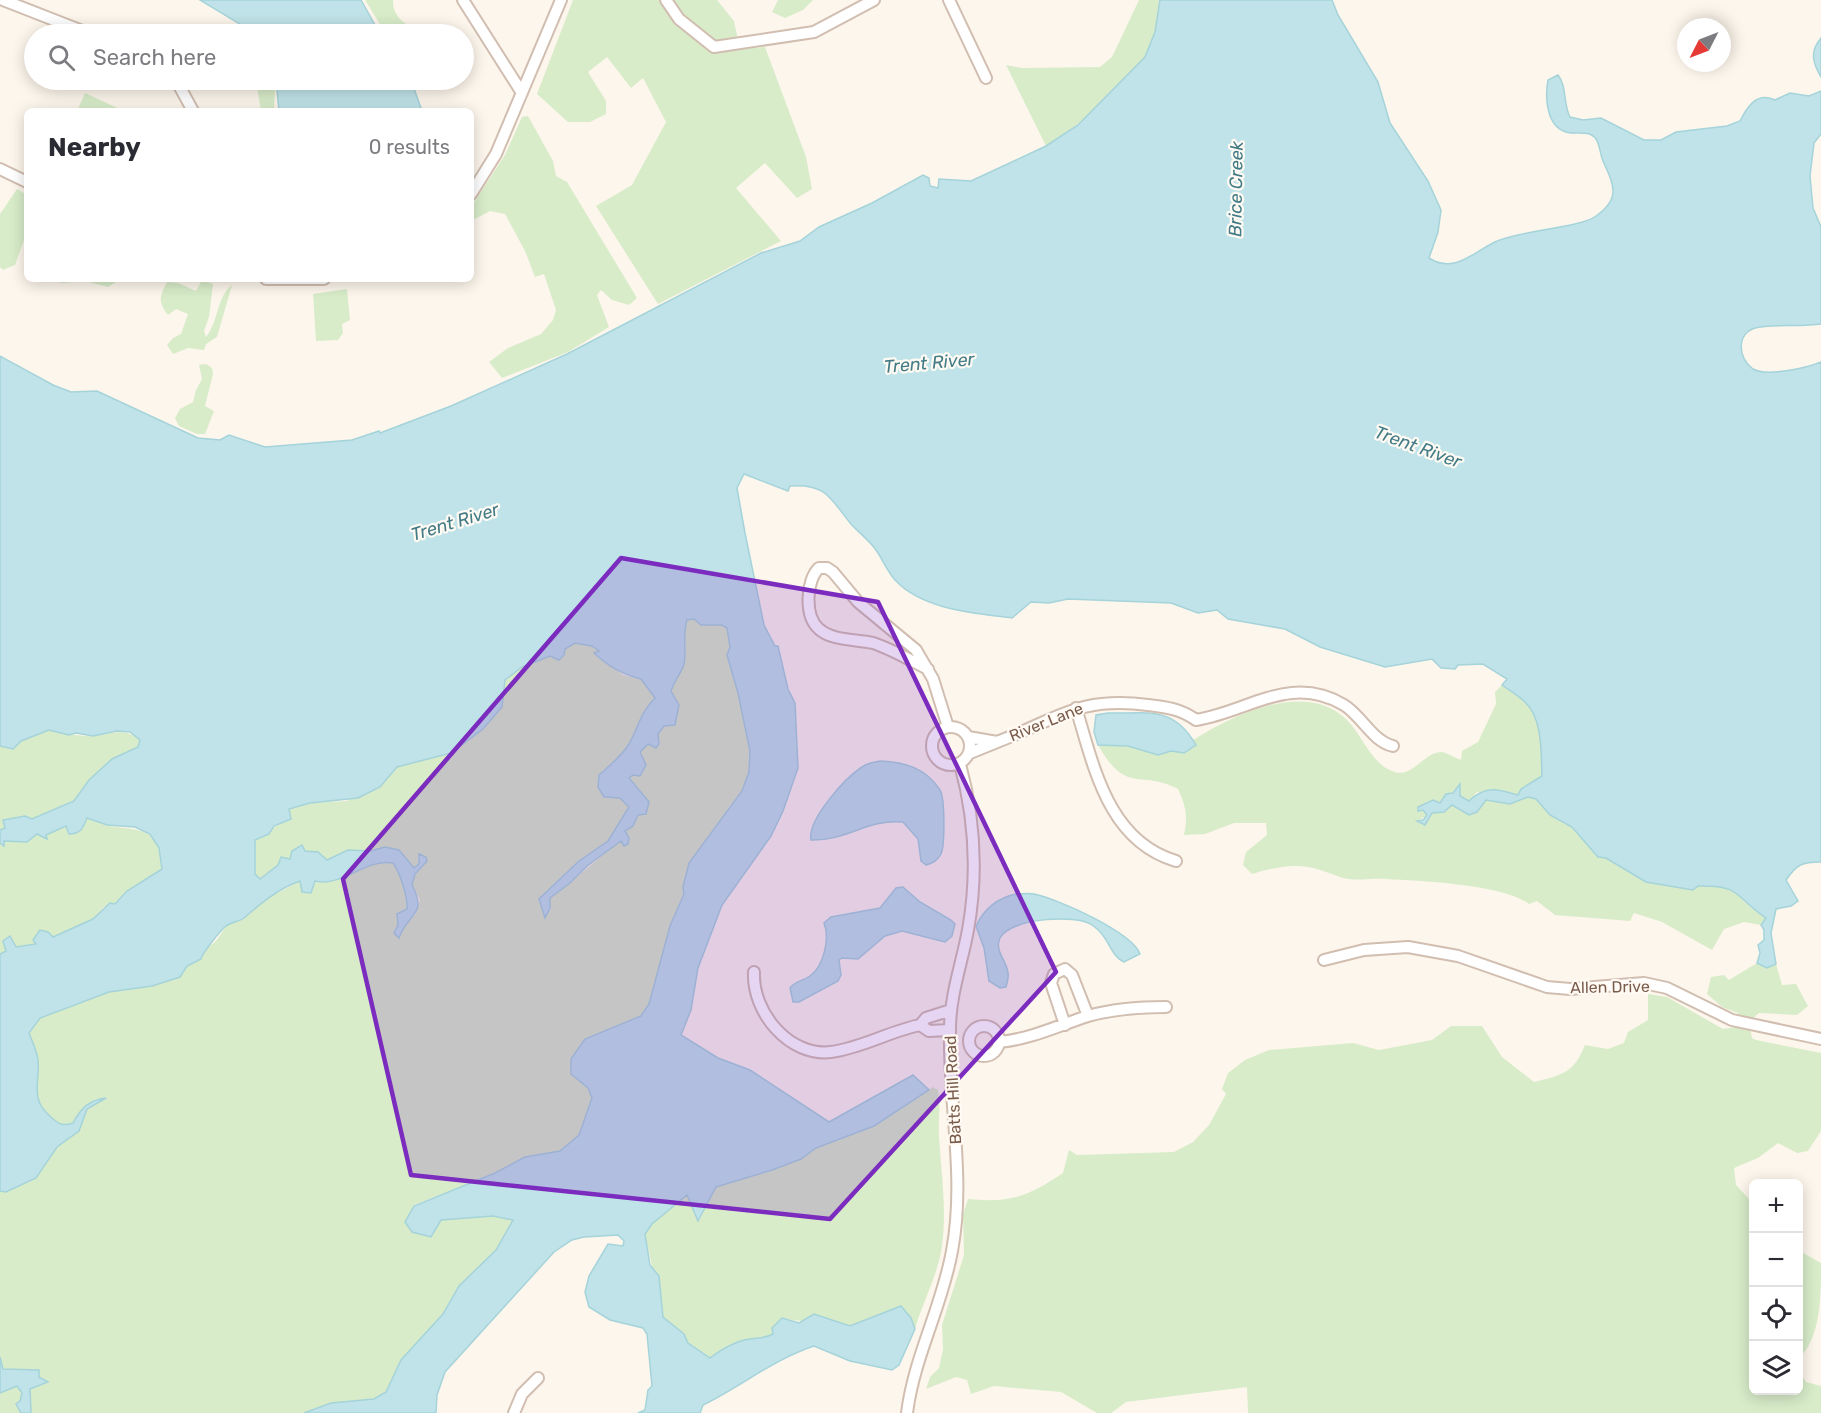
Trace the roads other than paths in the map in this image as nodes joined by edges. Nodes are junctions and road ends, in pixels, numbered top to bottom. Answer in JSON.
{"nodes":[{"id":1,"x":3,"y":0,"type":"edge"},
{"id":2,"x":463,"y":0,"type":"edge"},
{"id":3,"x":561,"y":0,"type":"edge"},
{"id":4,"x":666,"y":0,"type":"edge"},
{"id":5,"x":874,"y":0,"type":"edge"},
{"id":6,"x":949,"y":0,"type":"edge"},
{"id":7,"x":64,"y":24,"type":"edge"},
{"id":8,"x":986,"y":78,"type":"dead end"},
{"id":9,"x":181,"y":90,"type":"edge"},
{"id":10,"x":522,"y":93,"type":"junction"},
{"id":11,"x":191,"y":108,"type":"edge"},
{"id":12,"x":0,"y":169,"type":"edge"},
{"id":13,"x":24,"y":181,"type":"edge"},
{"id":14,"x":474,"y":189,"type":"edge"},
{"id":15,"x":902,"y":639,"type":"junction"},
{"id":16,"x":894,"y":652,"type":"junction"},
{"id":17,"x":928,"y":669,"type":"junction"},
{"id":18,"x":1076,"y":708,"type":"junction"},
{"id":19,"x":948,"y":727,"type":"junction"},
{"id":20,"x":968,"y":737,"type":"junction"},
{"id":21,"x":998,"y":742,"type":"junction"},
{"id":22,"x":1393,"y":746,"type":"dead end"},
{"id":23,"x":970,"y":753,"type":"junction"},
{"id":24,"x":960,"y":764,"type":"junction"},
{"id":25,"x":1176,"y":861,"type":"dead end"},
{"id":26,"x":1324,"y":960,"type":"dead end"},
{"id":27,"x":754,"y":972,"type":"dead end"},
{"id":28,"x":1166,"y":1007,"type":"dead end"},
{"id":29,"x":951,"y":1010,"type":"junction"},
{"id":30,"x":1088,"y":1016,"type":"junction"},
{"id":31,"x":920,"y":1025,"type":"junction"},
{"id":32,"x":1065,"y":1025,"type":"junction"},
{"id":33,"x":949,"y":1030,"type":"junction"},
{"id":34,"x":1821,"y":1039,"type":"edge"},
{"id":35,"x":969,"y":1042,"type":"junction"},
{"id":36,"x":999,"y":1042,"type":"junction"},
{"id":37,"x":950,"y":1043,"type":"junction"},
{"id":38,"x":538,"y":1378,"type":"dead end"},
{"id":39,"x":514,"y":1413,"type":"edge"},
{"id":40,"x":907,"y":1413,"type":"edge"}],
"edges":[{"from":1,"to":7,"type":"street"},
{"from":2,"to":10,"type":"street"},
{"from":3,"to":10,"type":"street"},
{"from":4,"to":5,"type":"street"},
{"from":6,"to":8,"type":"street"},
{"from":9,"to":11,"type":"street"},
{"from":10,"to":14,"type":"street"},
{"from":12,"to":13,"type":"street"},
{"from":15,"to":16,"type":"street"},
{"from":15,"to":16,"type":"street"},
{"from":15,"to":17,"type":"street"},
{"from":16,"to":17,"type":"street"},
{"from":17,"to":19,"type":"street"},
{"from":18,"to":21,"type":"street","name":"River Lane"},
{"from":18,"to":22,"type":"street","name":"River Lane"},
{"from":18,"to":25,"type":"street"},
{"from":19,"to":20,"type":"street"},
{"from":19,"to":24,"type":"street"},
{"from":20,"to":21,"type":"street","name":"River Lane"},
{"from":20,"to":23,"type":"street"},
{"from":21,"to":23,"type":"street","name":"River Lane"},
{"from":23,"to":24,"type":"street"},
{"from":24,"to":29,"type":"street","name":"Batts Hill Road"},
{"from":26,"to":34,"type":"street","name":"Allen Drive"},
{"from":27,"to":31,"type":"street"},
{"from":28,"to":30,"type":"street"},
{"from":29,"to":31,"type":"street"},
{"from":29,"to":33,"type":"street","name":"Batts Hill Road"},
{"from":30,"to":32,"type":"street"},
{"from":30,"to":32,"type":"street"},
{"from":31,"to":33,"type":"street"},
{"from":32,"to":36,"type":"street"},
{"from":33,"to":37,"type":"street","name":"Batts Hill Road"},
{"from":35,"to":36,"type":"street"},
{"from":35,"to":36,"type":"street"},
{"from":35,"to":37,"type":"street"},
{"from":37,"to":40,"type":"street","name":"Batts Hill Road"},
{"from":38,"to":39,"type":"street"}]}
